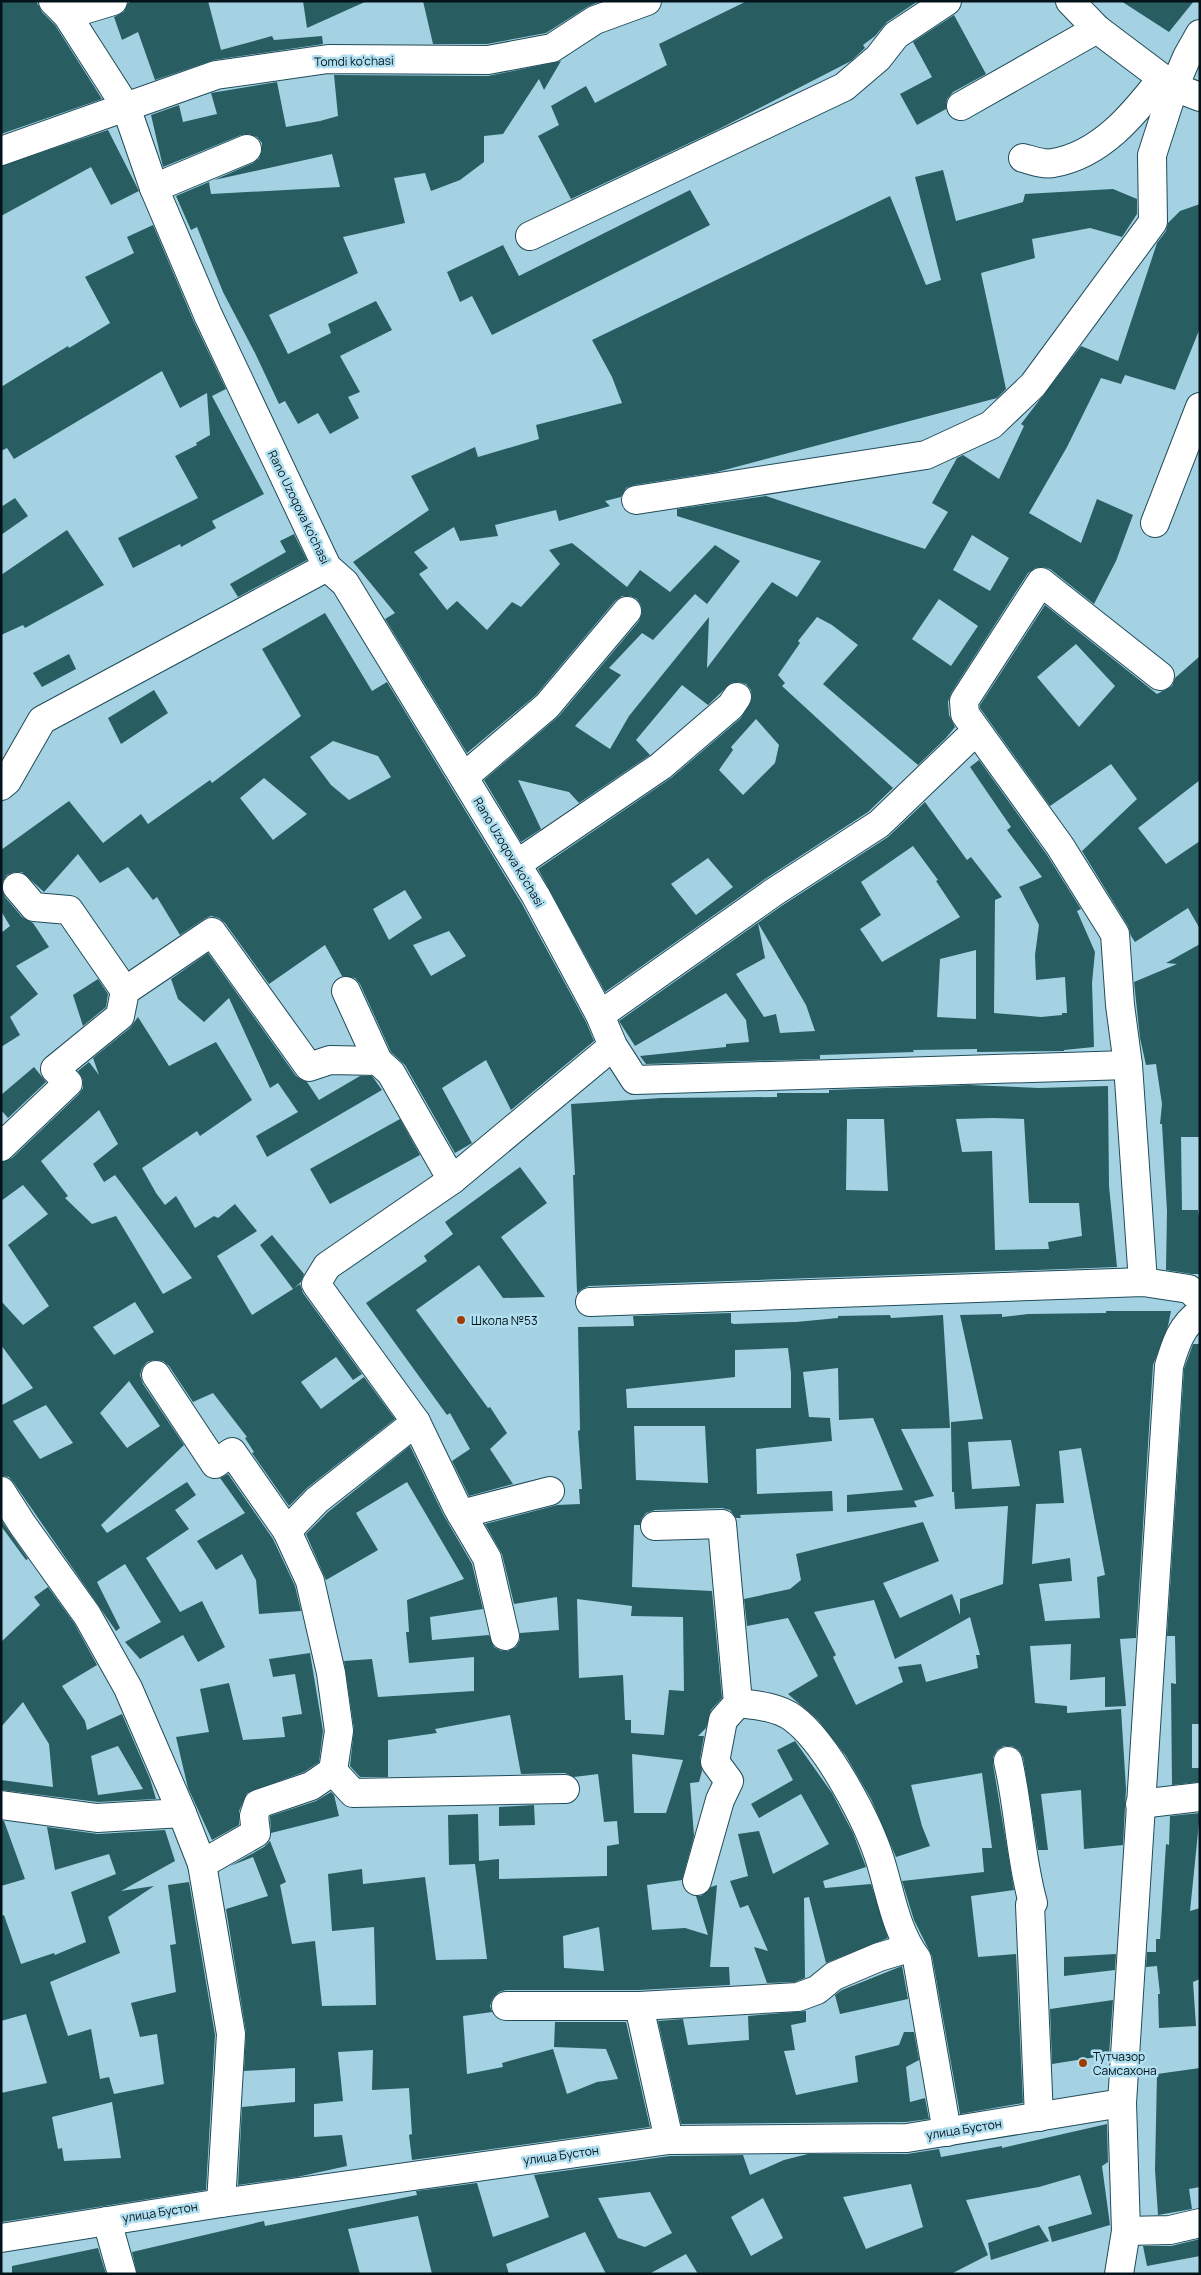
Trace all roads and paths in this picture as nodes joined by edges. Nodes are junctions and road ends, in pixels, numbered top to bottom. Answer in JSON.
{"nodes":[{"id":1,"x":113,"y":1,"type":"edge"},
{"id":2,"x":647,"y":1,"type":"edge"},
{"id":3,"x":947,"y":1,"type":"edge"},
{"id":4,"x":1070,"y":1,"type":"edge"},
{"id":5,"x":60,"y":8,"type":"edge"},
{"id":6,"x":1097,"y":29,"type":"junction"},
{"id":7,"x":1200,"y":34,"type":"edge"},
{"id":8,"x":1168,"y":82,"type":"junction"},
{"id":9,"x":1200,"y":97,"type":"edge"},
{"id":10,"x":962,"y":106,"type":"dead end"},
{"id":11,"x":126,"y":107,"type":"junction"},
{"id":12,"x":248,"y":149,"type":"dead end"},
{"id":13,"x":1,"y":151,"type":"edge"},
{"id":14,"x":1023,"y":158,"type":"dead end"},
{"id":15,"x":154,"y":188,"type":"junction"},
{"id":16,"x":530,"y":236,"type":"dead end"},
{"id":17,"x":1200,"y":407,"type":"edge"},
{"id":18,"x":636,"y":500,"type":"dead end"},
{"id":19,"x":1155,"y":523,"type":"dead end"},
{"id":20,"x":327,"y":567,"type":"junction"},
{"id":21,"x":628,"y":611,"type":"dead end"},
{"id":22,"x":1160,"y":676,"type":"dead end"},
{"id":23,"x":737,"y":696,"type":"dead end"},
{"id":24,"x":976,"y":731,"type":"junction"},
{"id":25,"x":464,"y":776,"type":"junction"},
{"id":26,"x":1,"y":786,"type":"edge"},
{"id":27,"x":517,"y":864,"type":"junction"},
{"id":28,"x":17,"y":887,"type":"dead end"},
{"id":29,"x":346,"y":990,"type":"dead end"},
{"id":30,"x":125,"y":991,"type":"junction"},
{"id":31,"x":600,"y":1015,"type":"junction"},
{"id":32,"x":613,"y":1046,"type":"junction"},
{"id":33,"x":378,"y":1061,"type":"junction"},
{"id":34,"x":1128,"y":1065,"type":"junction"},
{"id":35,"x":1,"y":1147,"type":"edge"},
{"id":36,"x":452,"y":1180,"type":"junction"},
{"id":37,"x":1143,"y":1282,"type":"junction"},
{"id":38,"x":1200,"y":1299,"type":"edge"},
{"id":39,"x":590,"y":1302,"type":"dead end"},
{"id":40,"x":1200,"y":1313,"type":"edge"},
{"id":41,"x":156,"y":1375,"type":"dead end"},
{"id":42,"x":416,"y":1422,"type":"junction"},
{"id":43,"x":550,"y":1491,"type":"dead end"},
{"id":44,"x":1,"y":1492,"type":"edge"},
{"id":45,"x":461,"y":1514,"type":"junction"},
{"id":46,"x":655,"y":1526,"type":"dead end"},
{"id":47,"x":287,"y":1531,"type":"junction"},
{"id":48,"x":505,"y":1636,"type":"dead end"},
{"id":49,"x":738,"y":1703,"type":"junction"},
{"id":50,"x":1008,"y":1761,"type":"dead end"},
{"id":51,"x":333,"y":1771,"type":"junction"},
{"id":52,"x":565,"y":1789,"type":"dead end"},
{"id":53,"x":1200,"y":1797,"type":"edge"},
{"id":54,"x":1140,"y":1804,"type":"junction"},
{"id":55,"x":1,"y":1805,"type":"edge"},
{"id":56,"x":182,"y":1813,"type":"junction"},
{"id":57,"x":202,"y":1864,"type":"junction"},
{"id":58,"x":697,"y":1881,"type":"dead end"},
{"id":59,"x":908,"y":1948,"type":"junction"},
{"id":60,"x":506,"y":2006,"type":"dead end"},
{"id":61,"x":639,"y":2006,"type":"junction"},
{"id":62,"x":1122,"y":2103,"type":"junction"},
{"id":63,"x":1039,"y":2117,"type":"junction"},
{"id":64,"x":947,"y":2132,"type":"junction"},
{"id":65,"x":669,"y":2140,"type":"junction"},
{"id":66,"x":221,"y":2203,"type":"junction"},
{"id":67,"x":106,"y":2221,"type":"junction"},
{"id":68,"x":1200,"y":2224,"type":"edge"},
{"id":69,"x":1126,"y":2231,"type":"junction"},
{"id":70,"x":1,"y":2238,"type":"edge"},
{"id":71,"x":122,"y":2274,"type":"edge"},
{"id":72,"x":1119,"y":2274,"type":"edge"}],
"edges":[{"from":1,"to":5,"type":"street"},
{"from":2,"to":11,"type":"street","name":"Tomdi ko'chasi"},
{"from":3,"to":16,"type":"street"},
{"from":4,"to":6,"type":"street"},
{"from":5,"to":11,"type":"street","name":"Rano Uzoqova ko'chasi"},
{"from":6,"to":8,"type":"street"},
{"from":6,"to":10,"type":"street"},
{"from":7,"to":8,"type":"street"},
{"from":8,"to":9,"type":"street"},
{"from":8,"to":14,"type":"street"},
{"from":8,"to":18,"type":"street"},
{"from":11,"to":13,"type":"street","name":"Tomdi ko'chasi"},
{"from":11,"to":15,"type":"street","name":"Rano Uzoqova ko'chasi"},
{"from":12,"to":15,"type":"street"},
{"from":15,"to":20,"type":"street","name":"Rano Uzoqova ko'chasi"},
{"from":17,"to":19,"type":"street"},
{"from":20,"to":25,"type":"street","name":"Rano Uzoqova ko'chasi"},
{"from":20,"to":26,"type":"street"},
{"from":21,"to":25,"type":"street"},
{"from":22,"to":24,"type":"street"},
{"from":23,"to":27,"type":"street"},
{"from":24,"to":31,"type":"street"},
{"from":24,"to":34,"type":"street"},
{"from":25,"to":27,"type":"street","name":"Rano Uzoqova ko'chasi"},
{"from":27,"to":31,"type":"street","name":"Rano Uzoqova ko'chasi"},
{"from":28,"to":30,"type":"street"},
{"from":29,"to":33,"type":"street"},
{"from":30,"to":33,"type":"street"},
{"from":30,"to":35,"type":"street"},
{"from":31,"to":32,"type":"street","name":"Rano Uzoqova ko'chasi"},
{"from":32,"to":34,"type":"street","name":"Rano Uzoqova ko'chasi"},
{"from":32,"to":36,"type":"street"},
{"from":33,"to":36,"type":"street"},
{"from":34,"to":37,"type":"street"},
{"from":36,"to":42,"type":"street"},
{"from":37,"to":38,"type":"street"},
{"from":37,"to":39,"type":"street"},
{"from":40,"to":54,"type":"street"},
{"from":41,"to":47,"type":"street"},
{"from":42,"to":45,"type":"street"},
{"from":42,"to":47,"type":"street"},
{"from":43,"to":45,"type":"street"},
{"from":44,"to":56,"type":"street"},
{"from":45,"to":48,"type":"street"},
{"from":46,"to":49,"type":"street"},
{"from":47,"to":51,"type":"street"},
{"from":49,"to":58,"type":"street"},
{"from":49,"to":59,"type":"street"},
{"from":50,"to":63,"type":"street"},
{"from":51,"to":52,"type":"street"},
{"from":51,"to":57,"type":"street"},
{"from":53,"to":54,"type":"street"},
{"from":54,"to":62,"type":"street"},
{"from":55,"to":56,"type":"street"},
{"from":56,"to":57,"type":"street"},
{"from":57,"to":66,"type":"street"},
{"from":59,"to":61,"type":"street"},
{"from":59,"to":64,"type":"street"},
{"from":60,"to":61,"type":"street"},
{"from":61,"to":65,"type":"street"},
{"from":62,"to":63,"type":"street","name":"улица Бустон"},
{"from":62,"to":69,"type":"street"},
{"from":63,"to":64,"type":"street","name":"улица Бустон"},
{"from":64,"to":65,"type":"street","name":"улица Бустон"},
{"from":65,"to":66,"type":"street","name":"улица Бустон"},
{"from":66,"to":67,"type":"street","name":"улица Бустон"},
{"from":67,"to":70,"type":"street","name":"улица Бустон"},
{"from":67,"to":71,"type":"street"},
{"from":68,"to":69,"type":"street"},
{"from":69,"to":72,"type":"street"}]}
